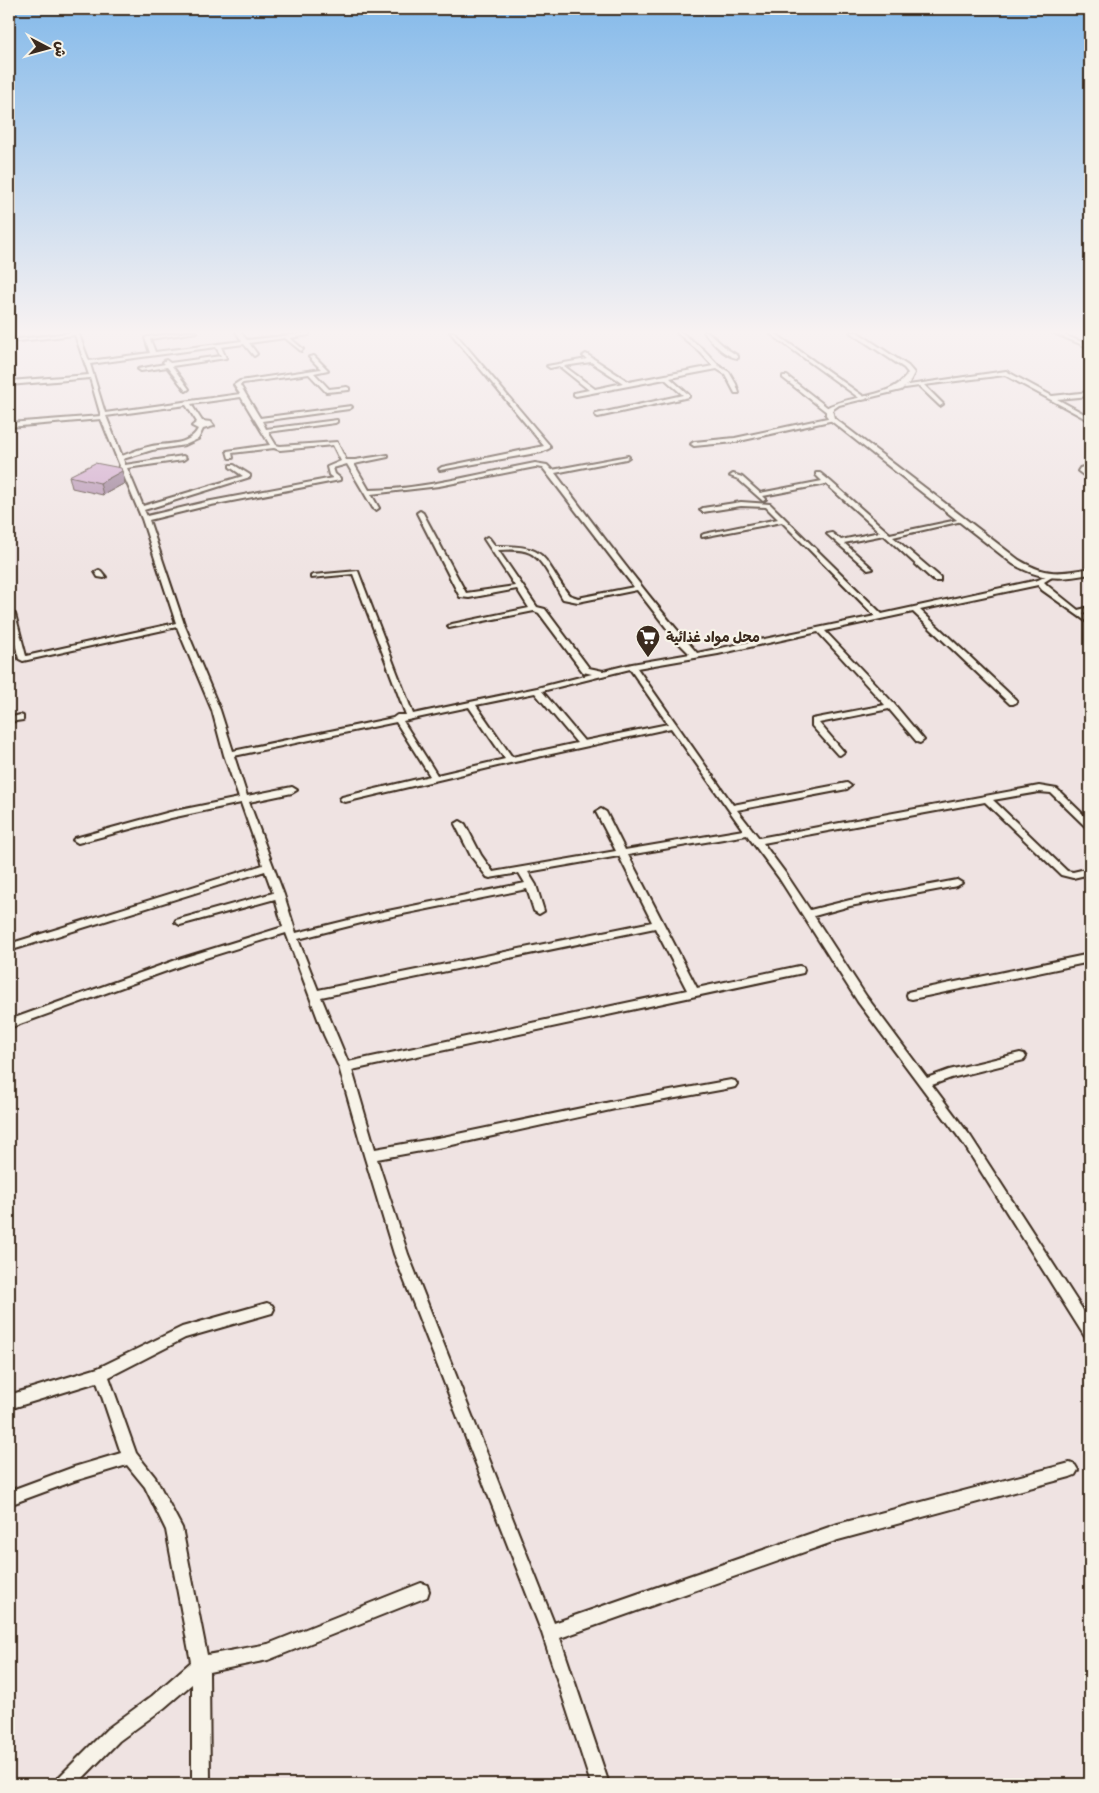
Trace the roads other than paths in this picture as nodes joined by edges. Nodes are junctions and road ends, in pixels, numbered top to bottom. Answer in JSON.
{"nodes":[{"id":1,"x":104,"y":416,"type":"joint"},
{"id":2,"x":194,"y":416,"type":"edge"},
{"id":3,"x":255,"y":416,"type":"edge"},
{"id":4,"x":288,"y":416,"type":"edge"},
{"id":5,"x":522,"y":416,"type":"edge"},
{"id":6,"x":831,"y":416,"type":"joint"},
{"id":7,"x":258,"y":420,"type":"junction"},
{"id":8,"x":335,"y":421,"type":"dead end"},
{"id":9,"x":9,"y":426,"type":"edge"},
{"id":10,"x":264,"y":431,"type":"junction"},
{"id":11,"x":694,"y":444,"type":"dead end"},
{"id":12,"x":274,"y":446,"type":"junction"},
{"id":13,"x":338,"y":450,"type":"junction"},
{"id":14,"x":386,"y":456,"type":"dead end"},
{"id":15,"x":231,"y":457,"type":"dead end"},
{"id":16,"x":626,"y":457,"type":"dead end"},
{"id":17,"x":120,"y":458,"type":"junction"},
{"id":18,"x":183,"y":458,"type":"dead end"},
{"id":19,"x":344,"y":462,"type":"junction"},
{"id":20,"x":352,"y":462,"type":"junction"},
{"id":21,"x":332,"y":465,"type":"junction"},
{"id":22,"x":122,"y":466,"type":"junction"},
{"id":23,"x":232,"y":466,"type":"dead end"},
{"id":24,"x":1090,"y":467,"type":"edge"},
{"id":25,"x":442,"y":469,"type":"dead end"},
{"id":26,"x":551,"y":472,"type":"junction"},
{"id":27,"x":818,"y":474,"type":"dead end"},
{"id":28,"x":733,"y":476,"type":"dead end"},
{"id":29,"x":1090,"y":478,"type":"edge"},
{"id":30,"x":828,"y":482,"type":"junction"},
{"id":31,"x":368,"y":492,"type":"junction"},
{"id":32,"x":759,"y":495,"type":"junction"},
{"id":33,"x":768,"y":505,"type":"junction"},
{"id":34,"x":376,"y":508,"type":"dead end"},
{"id":35,"x":141,"y":509,"type":"junction"},
{"id":36,"x":703,"y":510,"type":"dead end"},
{"id":37,"x":420,"y":512,"type":"dead end"},
{"id":38,"x":145,"y":519,"type":"junction"},
{"id":39,"x":782,"y":520,"type":"junction"},
{"id":40,"x":960,"y":520,"type":"junction"},
{"id":41,"x":830,"y":534,"type":"dead end"},
{"id":42,"x":888,"y":535,"type":"junction"},
{"id":43,"x":704,"y":536,"type":"dead end"},
{"id":44,"x":487,"y":539,"type":"dead end"},
{"id":45,"x":840,"y":542,"type":"junction"},
{"id":46,"x":494,"y":548,"type":"junction"},
{"id":47,"x":870,"y":569,"type":"dead end"},
{"id":48,"x":1090,"y":571,"type":"edge"},
{"id":49,"x":312,"y":577,"type":"dead end"},
{"id":50,"x":937,"y":579,"type":"dead end"},
{"id":51,"x":1044,"y":579,"type":"junction"},
{"id":52,"x":519,"y":587,"type":"junction"},
{"id":53,"x":639,"y":588,"type":"junction"},
{"id":54,"x":534,"y":609,"type":"junction"},
{"id":55,"x":1090,"y":609,"type":"edge"},
{"id":56,"x":915,"y":610,"type":"junction"},
{"id":57,"x":1077,"y":612,"type":"junction"},
{"id":58,"x":9,"y":614,"type":"edge"},
{"id":59,"x":880,"y":617,"type":"junction"},
{"id":60,"x":1090,"y":622,"type":"edge"},
{"id":61,"x":180,"y":624,"type":"junction"},
{"id":62,"x":452,"y":626,"type":"dead end"},
{"id":63,"x":820,"y":630,"type":"junction"},
{"id":64,"x":694,"y":654,"type":"junction"},
{"id":65,"x":632,"y":666,"type":"junction"},
{"id":66,"x":606,"y":674,"type":"junction"},
{"id":67,"x":537,"y":690,"type":"junction"},
{"id":68,"x":1013,"y":702,"type":"dead end"},
{"id":69,"x":471,"y":704,"type":"junction"},
{"id":70,"x":892,"y":706,"type":"junction"},
{"id":71,"x":410,"y":716,"type":"junction"},
{"id":72,"x":20,"y":718,"type":"dead end"},
{"id":73,"x":397,"y":718,"type":"junction"},
{"id":74,"x":9,"y":720,"type":"edge"},
{"id":75,"x":673,"y":725,"type":"junction"},
{"id":76,"x":920,"y":740,"type":"dead end"},
{"id":77,"x":582,"y":744,"type":"junction"},
{"id":78,"x":840,"y":752,"type":"dead end"},
{"id":79,"x":228,"y":755,"type":"junction"},
{"id":80,"x":510,"y":760,"type":"junction"},
{"id":81,"x":435,"y":778,"type":"junction"},
{"id":82,"x":847,"y":786,"type":"dead end"},
{"id":83,"x":292,"y":790,"type":"dead end"},
{"id":84,"x":986,"y":798,"type":"junction"},
{"id":85,"x":345,"y":799,"type":"dead end"},
{"id":86,"x":244,"y":800,"type":"junction"},
{"id":87,"x":731,"y":808,"type":"junction"},
{"id":88,"x":601,"y":812,"type":"dead end"},
{"id":89,"x":460,"y":824,"type":"dead end"},
{"id":90,"x":1090,"y":826,"type":"edge"},
{"id":91,"x":749,"y":832,"type":"junction"},
{"id":92,"x":78,"y":840,"type":"dead end"},
{"id":93,"x":758,"y":840,"type":"junction"},
{"id":94,"x":622,"y":852,"type":"junction"},
{"id":95,"x":268,"y":867,"type":"junction"},
{"id":96,"x":522,"y":870,"type":"junction"},
{"id":97,"x":1090,"y":871,"type":"edge"},
{"id":98,"x":957,"y":883,"type":"dead end"},
{"id":99,"x":531,"y":885,"type":"junction"},
{"id":100,"x":279,"y":895,"type":"junction"},
{"id":101,"x":539,"y":911,"type":"dead end"},
{"id":102,"x":808,"y":914,"type":"junction"},
{"id":103,"x":180,"y":922,"type":"dead end"},
{"id":104,"x":658,"y":924,"type":"junction"},
{"id":105,"x":291,"y":933,"type":"junction"},
{"id":106,"x":9,"y":948,"type":"edge"},
{"id":107,"x":1090,"y":958,"type":"edge"},
{"id":108,"x":799,"y":970,"type":"dead end"},
{"id":109,"x":694,"y":993,"type":"junction"},
{"id":110,"x":315,"y":994,"type":"junction"},
{"id":111,"x":912,"y":995,"type":"dead end"},
{"id":112,"x":9,"y":1024,"type":"edge"},
{"id":113,"x":1020,"y":1058,"type":"dead end"},
{"id":114,"x":346,"y":1067,"type":"junction"},
{"id":115,"x":925,"y":1083,"type":"junction"},
{"id":116,"x":731,"y":1084,"type":"dead end"},
{"id":117,"x":370,"y":1154,"type":"junction"},
{"id":118,"x":267,"y":1309,"type":"dead end"},
{"id":119,"x":1090,"y":1333,"type":"edge"},
{"id":120,"x":101,"y":1374,"type":"junction"},
{"id":121,"x":9,"y":1402,"type":"edge"},
{"id":122,"x":130,"y":1457,"type":"junction"},
{"id":123,"x":1070,"y":1470,"type":"dead end"},
{"id":124,"x":9,"y":1498,"type":"edge"},
{"id":125,"x":421,"y":1591,"type":"dead end"},
{"id":126,"x":550,"y":1633,"type":"junction"},
{"id":127,"x":200,"y":1665,"type":"junction"},
{"id":128,"x":64,"y":1784,"type":"edge"},
{"id":129,"x":201,"y":1784,"type":"edge"},
{"id":130,"x":600,"y":1784,"type":"edge"}],
"edges":[{"from":1,"to":9,"type":"street"},
{"from":1,"to":17,"type":"street"},
{"from":2,"to":17,"type":"street"},
{"from":3,"to":7,"type":"street"},
{"from":4,"to":7,"type":"street"},
{"from":5,"to":25,"type":"street"},
{"from":6,"to":11,"type":"street"},
{"from":6,"to":40,"type":"street"},
{"from":7,"to":10,"type":"street"},
{"from":8,"to":10,"type":"street"},
{"from":10,"to":12,"type":"street"},
{"from":12,"to":13,"type":"street"},
{"from":12,"to":15,"type":"street"},
{"from":13,"to":19,"type":"street"},
{"from":13,"to":21,"type":"street"},
{"from":14,"to":20,"type":"street"},
{"from":16,"to":26,"type":"street"},
{"from":17,"to":22,"type":"street"},
{"from":18,"to":22,"type":"street"},
{"from":19,"to":20,"type":"street"},
{"from":19,"to":21,"type":"street"},
{"from":20,"to":31,"type":"street"},
{"from":21,"to":38,"type":"street"},
{"from":22,"to":35,"type":"street"},
{"from":23,"to":35,"type":"street"},
{"from":24,"to":29,"type":"street"},
{"from":26,"to":31,"type":"street"},
{"from":26,"to":53,"type":"street"},
{"from":27,"to":30,"type":"street"},
{"from":28,"to":32,"type":"street"},
{"from":30,"to":32,"type":"street"},
{"from":30,"to":42,"type":"street"},
{"from":31,"to":34,"type":"street"},
{"from":32,"to":33,"type":"street"},
{"from":33,"to":36,"type":"street"},
{"from":33,"to":39,"type":"street"},
{"from":35,"to":38,"type":"street"},
{"from":37,"to":52,"type":"street"},
{"from":38,"to":61,"type":"street"},
{"from":39,"to":43,"type":"street"},
{"from":39,"to":59,"type":"street"},
{"from":40,"to":42,"type":"street"},
{"from":40,"to":51,"type":"street"},
{"from":41,"to":45,"type":"street"},
{"from":42,"to":45,"type":"street"},
{"from":42,"to":50,"type":"street"},
{"from":44,"to":46,"type":"street"},
{"from":45,"to":47,"type":"street"},
{"from":46,"to":52,"type":"street"},
{"from":46,"to":53,"type":"street"},
{"from":48,"to":51,"type":"street"},
{"from":49,"to":71,"type":"street"},
{"from":51,"to":56,"type":"street"},
{"from":51,"to":57,"type":"street"},
{"from":52,"to":54,"type":"street"},
{"from":53,"to":64,"type":"street"},
{"from":54,"to":62,"type":"street"},
{"from":54,"to":66,"type":"street"},
{"from":55,"to":57,"type":"street"},
{"from":56,"to":59,"type":"street"},
{"from":56,"to":68,"type":"street"},
{"from":57,"to":60,"type":"street"},
{"from":58,"to":61,"type":"street"},
{"from":59,"to":63,"type":"street"},
{"from":61,"to":79,"type":"street"},
{"from":63,"to":64,"type":"street"},
{"from":63,"to":70,"type":"street"},
{"from":64,"to":65,"type":"street"},
{"from":65,"to":66,"type":"street"},
{"from":65,"to":75,"type":"street"},
{"from":66,"to":67,"type":"street"},
{"from":67,"to":69,"type":"street"},
{"from":67,"to":77,"type":"street"},
{"from":69,"to":71,"type":"street"},
{"from":69,"to":80,"type":"street"},
{"from":70,"to":76,"type":"street"},
{"from":70,"to":78,"type":"street"},
{"from":71,"to":73,"type":"street"},
{"from":72,"to":74,"type":"street"},
{"from":73,"to":79,"type":"street"},
{"from":73,"to":81,"type":"street"},
{"from":75,"to":77,"type":"street"},
{"from":75,"to":87,"type":"street"},
{"from":77,"to":80,"type":"street"},
{"from":79,"to":86,"type":"street"},
{"from":80,"to":81,"type":"street"},
{"from":81,"to":85,"type":"street"},
{"from":82,"to":87,"type":"street"},
{"from":83,"to":86,"type":"street"},
{"from":84,"to":90,"type":"street"},
{"from":84,"to":93,"type":"street"},
{"from":84,"to":97,"type":"street"},
{"from":86,"to":92,"type":"street"},
{"from":86,"to":95,"type":"street"},
{"from":87,"to":91,"type":"street"},
{"from":88,"to":94,"type":"street"},
{"from":89,"to":96,"type":"street"},
{"from":91,"to":93,"type":"street"},
{"from":91,"to":94,"type":"street"},
{"from":93,"to":102,"type":"street"},
{"from":94,"to":96,"type":"street"},
{"from":94,"to":104,"type":"street"},
{"from":95,"to":100,"type":"street"},
{"from":95,"to":106,"type":"street"},
{"from":96,"to":99,"type":"street"},
{"from":98,"to":102,"type":"street"},
{"from":99,"to":101,"type":"street"},
{"from":99,"to":105,"type":"street"},
{"from":100,"to":103,"type":"street"},
{"from":100,"to":105,"type":"street"},
{"from":102,"to":115,"type":"street"},
{"from":104,"to":109,"type":"street"},
{"from":104,"to":110,"type":"street"},
{"from":105,"to":110,"type":"street"},
{"from":105,"to":112,"type":"street"},
{"from":107,"to":111,"type":"street"},
{"from":108,"to":109,"type":"street"},
{"from":109,"to":114,"type":"street"},
{"from":110,"to":114,"type":"street"},
{"from":113,"to":115,"type":"street"},
{"from":114,"to":117,"type":"street"},
{"from":115,"to":119,"type":"street"},
{"from":116,"to":117,"type":"street"},
{"from":117,"to":126,"type":"street"},
{"from":118,"to":120,"type":"street"},
{"from":120,"to":121,"type":"street"},
{"from":120,"to":122,"type":"street"},
{"from":122,"to":124,"type":"street"},
{"from":122,"to":127,"type":"street"},
{"from":123,"to":126,"type":"street"},
{"from":125,"to":127,"type":"street"},
{"from":126,"to":130,"type":"street"},
{"from":127,"to":128,"type":"street"},
{"from":127,"to":129,"type":"street"}]}
